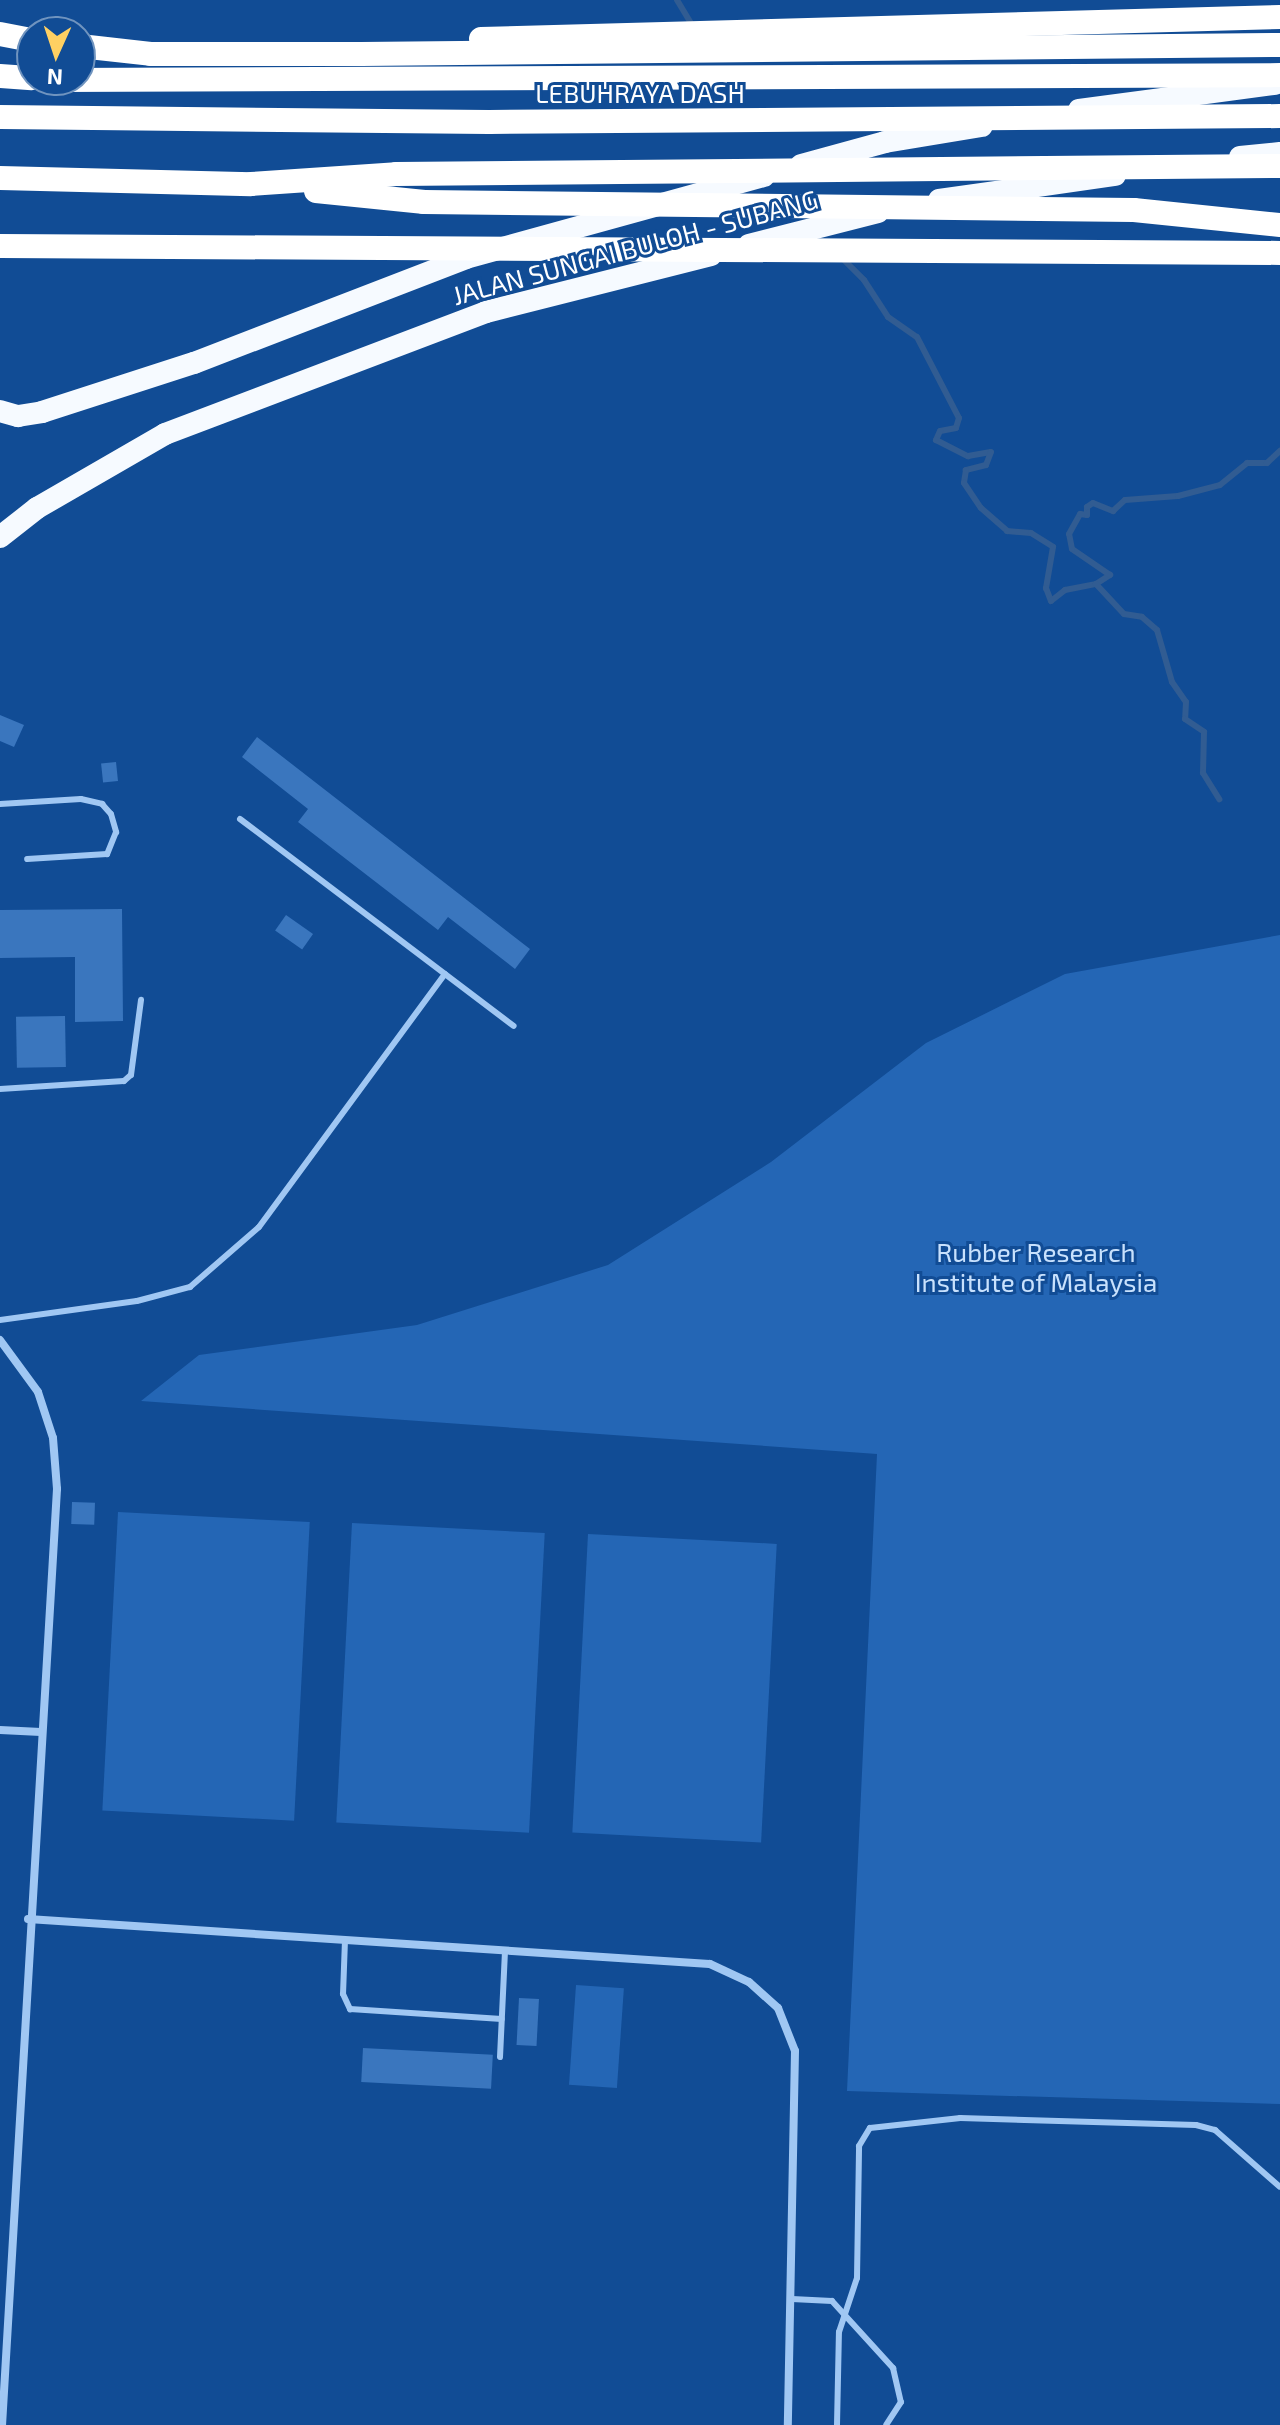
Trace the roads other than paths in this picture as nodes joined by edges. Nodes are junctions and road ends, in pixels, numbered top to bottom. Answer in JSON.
{"nodes":[{"id":1,"x":1280,"y":17,"type":"edge"},
{"id":2,"x":1280,"y":45,"type":"edge"},
{"id":3,"x":96,"y":48,"type":"edge"},
{"id":4,"x":271,"y":53,"type":"junction"},
{"id":5,"x":1280,"y":75,"type":"edge"},
{"id":6,"x":96,"y":80,"type":"edge"},
{"id":7,"x":1280,"y":84,"type":"edge"},
{"id":8,"x":1280,"y":116,"type":"edge"},
{"id":9,"x":0,"y":117,"type":"edge"},
{"id":10,"x":1280,"y":153,"type":"edge"},
{"id":11,"x":1280,"y":166,"type":"edge"},
{"id":12,"x":0,"y":178,"type":"edge"},
{"id":13,"x":251,"y":184,"type":"junction"},
{"id":14,"x":1280,"y":225,"type":"edge"},
{"id":15,"x":0,"y":246,"type":"edge"},
{"id":16,"x":1280,"y":253,"type":"edge"},
{"id":17,"x":0,"y":411,"type":"edge"},
{"id":18,"x":165,"y":434,"type":"junction"},
{"id":19,"x":0,"y":537,"type":"edge"},
{"id":20,"x":0,"y":555,"type":"edge"},
{"id":21,"x":0,"y":804,"type":"edge"},
{"id":22,"x":240,"y":819,"type":"dead end"},
{"id":23,"x":27,"y":859,"type":"dead end"},
{"id":24,"x":445,"y":974,"type":"junction"},
{"id":25,"x":141,"y":1000,"type":"dead end"},
{"id":26,"x":514,"y":1026,"type":"dead end"},
{"id":27,"x":0,"y":1089,"type":"edge"},
{"id":28,"x":0,"y":1320,"type":"edge"},
{"id":29,"x":0,"y":1340,"type":"edge"},
{"id":30,"x":0,"y":1730,"type":"edge"},
{"id":31,"x":41,"y":1732,"type":"junction"},
{"id":32,"x":28,"y":1919,"type":"junction"},
{"id":33,"x":345,"y":1940,"type":"junction"},
{"id":34,"x":505,"y":1951,"type":"junction"},
{"id":35,"x":502,"y":2019,"type":"junction"},
{"id":36,"x":500,"y":2057,"type":"dead end"},
{"id":37,"x":1280,"y":2187,"type":"edge"},
{"id":38,"x":792,"y":2299,"type":"junction"},
{"id":39,"x":844,"y":2311,"type":"junction"},
{"id":40,"x":2,"y":2425,"type":"edge"},
{"id":41,"x":788,"y":2425,"type":"edge"},
{"id":42,"x":837,"y":2425,"type":"edge"},
{"id":43,"x":886,"y":2425,"type":"edge"}],
"edges":[{"from":1,"to":4,"type":"highway"},
{"from":2,"to":4,"type":"highway"},
{"from":3,"to":4,"type":"highway"},
{"from":5,"to":6,"type":"highway","name":"LEBUHRAYA DASH"},
{"from":7,"to":17,"type":"highway","name":"JALAN SUNGAI BULOH - SUBANG"},
{"from":8,"to":9,"type":"highway","name":"LEBUHRAYA DASH"},
{"from":10,"to":18,"type":"highway","name":"JALAN SUNGAI BULOH - SUBANG"},
{"from":11,"to":13,"type":"highway"},
{"from":12,"to":13,"type":"highway"},
{"from":13,"to":14,"type":"highway"},
{"from":15,"to":16,"type":"highway"},
{"from":18,"to":19,"type":"highway","name":"JALAN SUNGAI BULOH - SUBANG"},
{"from":18,"to":20,"type":"highway"},
{"from":21,"to":23,"type":"lane"},
{"from":22,"to":24,"type":"lane"},
{"from":24,"to":26,"type":"lane"},
{"from":24,"to":28,"type":"lane"},
{"from":25,"to":27,"type":"lane"},
{"from":29,"to":31,"type":"street"},
{"from":30,"to":31,"type":"street"},
{"from":31,"to":32,"type":"street"},
{"from":32,"to":33,"type":"street"},
{"from":32,"to":40,"type":"street"},
{"from":33,"to":34,"type":"street"},
{"from":33,"to":35,"type":"lane"},
{"from":34,"to":35,"type":"lane"},
{"from":34,"to":38,"type":"street"},
{"from":35,"to":36,"type":"lane"},
{"from":37,"to":39,"type":"lane"},
{"from":38,"to":39,"type":"lane"},
{"from":38,"to":41,"type":"street"},
{"from":39,"to":42,"type":"lane"},
{"from":39,"to":43,"type":"lane"}]}
